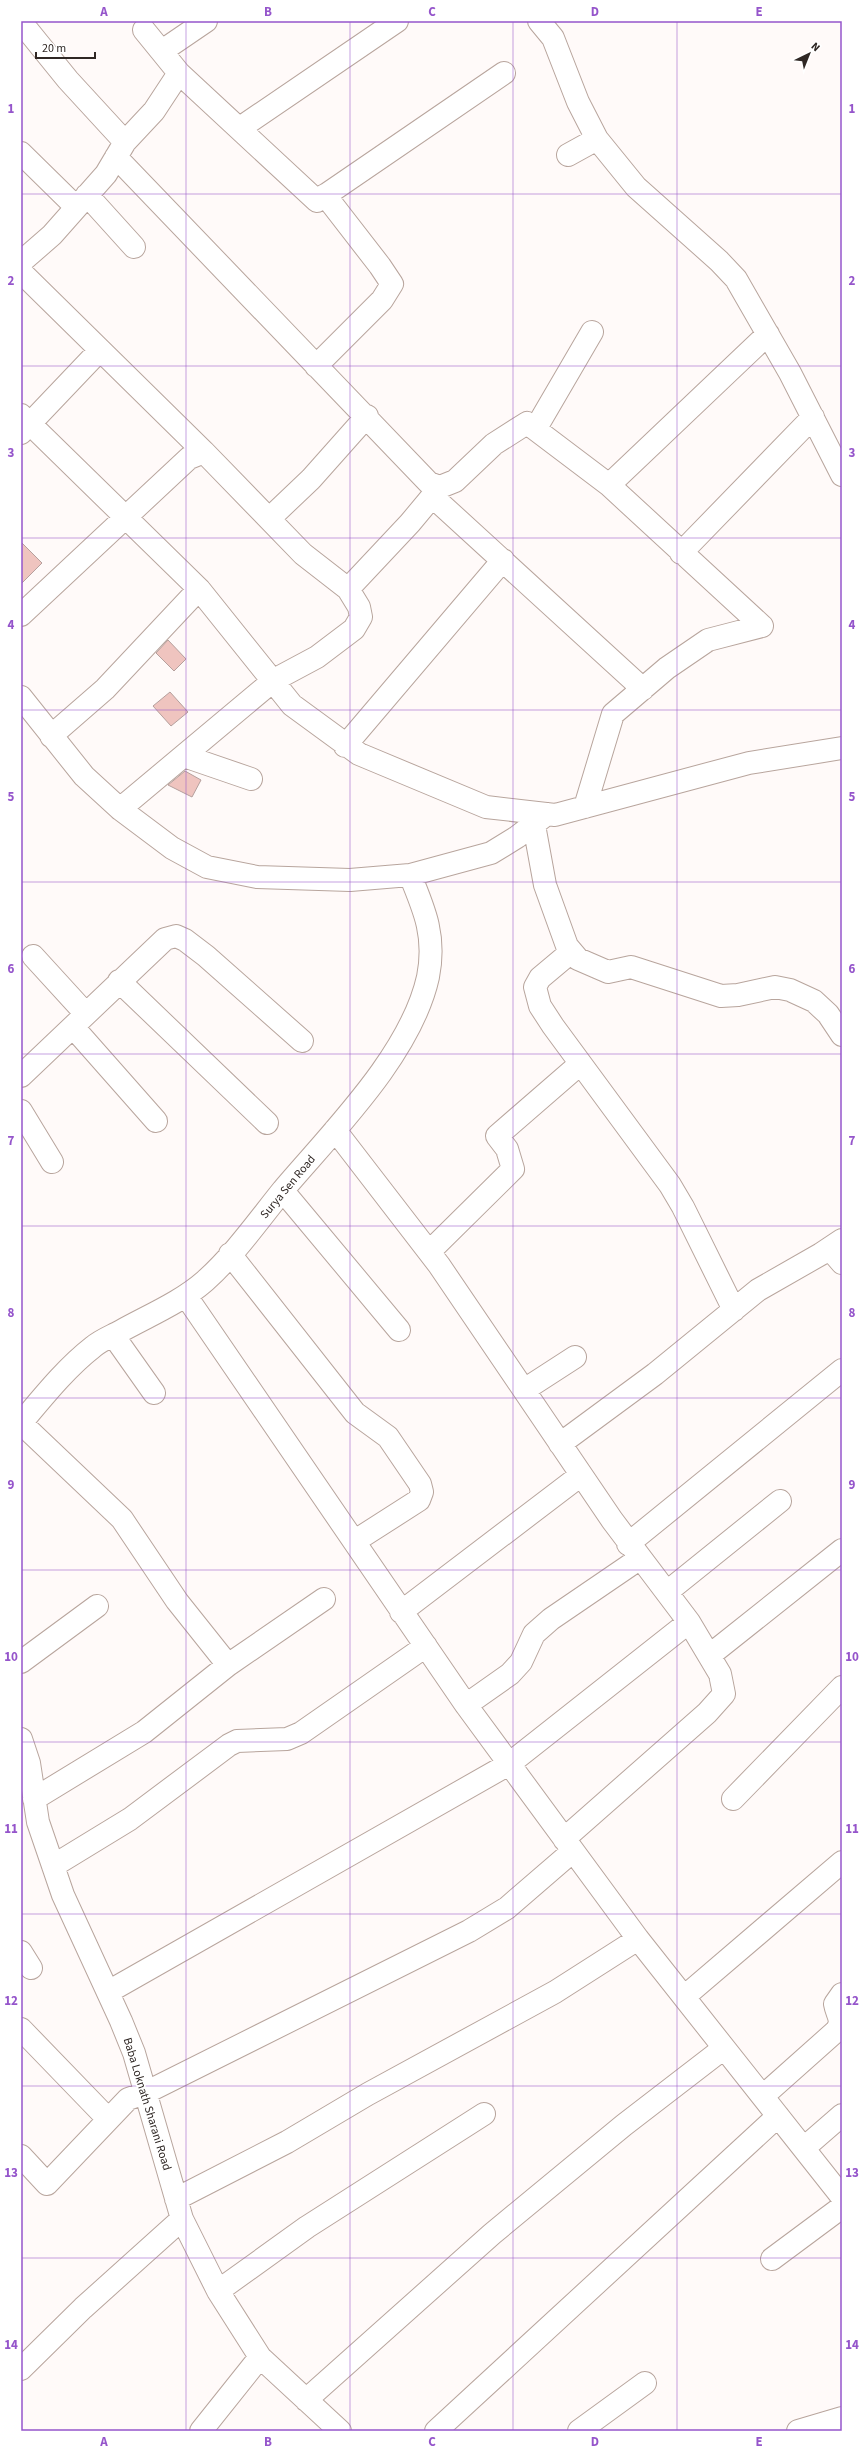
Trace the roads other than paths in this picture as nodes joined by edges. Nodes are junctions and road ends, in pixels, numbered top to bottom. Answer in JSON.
{"nodes":[{"id":1,"x":206,"y":21,"type":"edge"},
{"id":2,"x":397,"y":21,"type":"edge"},
{"id":3,"x":539,"y":21,"type":"edge"},
{"id":4,"x":21,"y":22,"type":"edge"},
{"id":5,"x":144,"y":30,"type":"dead end"},
{"id":6,"x":162,"y":51,"type":"junction"},
{"id":7,"x":179,"y":72,"type":"junction"},
{"id":8,"x":504,"y":73,"type":"dead end"},
{"id":9,"x":240,"y":128,"type":"junction"},
{"id":10,"x":597,"y":139,"type":"junction"},
{"id":11,"x":120,"y":149,"type":"junction"},
{"id":12,"x":21,"y":153,"type":"edge"},
{"id":13,"x":568,"y":155,"type":"dead end"},
{"id":14,"x":325,"y":195,"type":"junction"},
{"id":15,"x":81,"y":201,"type":"junction"},
{"id":16,"x":134,"y":246,"type":"dead end"},
{"id":17,"x":21,"y":262,"type":"edge"},
{"id":18,"x":21,"y":272,"type":"edge"},
{"id":19,"x":592,"y":332,"type":"dead end"},
{"id":20,"x":768,"y":334,"type":"junction"},
{"id":21,"x":100,"y":350,"type":"junction"},
{"id":22,"x":316,"y":366,"type":"junction"},
{"id":23,"x":367,"y":416,"type":"junction"},
{"id":24,"x":813,"y":417,"type":"junction"},
{"id":25,"x":24,"y":424,"type":"edge"},
{"id":26,"x":536,"y":428,"type":"junction"},
{"id":27,"x":204,"y":452,"type":"junction"},
{"id":28,"x":842,"y":474,"type":"edge"},
{"id":29,"x":609,"y":486,"type":"junction"},
{"id":30,"x":436,"y":492,"type":"junction"},
{"id":31,"x":126,"y":518,"type":"junction"},
{"id":32,"x":270,"y":518,"type":"junction"},
{"id":33,"x":681,"y":553,"type":"junction"},
{"id":34,"x":503,"y":560,"type":"junction"},
{"id":35,"x":348,"y":589,"type":"junction"},
{"id":36,"x":199,"y":590,"type":"junction"},
{"id":37,"x":21,"y":615,"type":"edge"},
{"id":38,"x":274,"y":680,"type":"junction"},
{"id":39,"x":643,"y":689,"type":"junction"},
{"id":40,"x":21,"y":697,"type":"edge"},
{"id":41,"x":51,"y":736,"type":"junction"},
{"id":42,"x":345,"y":746,"type":"junction"},
{"id":43,"x":842,"y":748,"type":"edge"},
{"id":44,"x":184,"y":756,"type":"junction"},
{"id":45,"x":250,"y":779,"type":"dead end"},
{"id":46,"x":585,"y":807,"type":"junction"},
{"id":47,"x":120,"y":809,"type":"junction"},
{"id":48,"x":541,"y":820,"type":"junction"},
{"id":49,"x":410,"y":875,"type":"junction"},
{"id":50,"x":572,"y":952,"type":"junction"},
{"id":51,"x":32,"y":956,"type":"dead end"},
{"id":52,"x":119,"y":981,"type":"junction"},
{"id":53,"x":79,"y":1021,"type":"junction"},
{"id":54,"x":842,"y":1035,"type":"edge"},
{"id":55,"x":302,"y":1041,"type":"dead end"},
{"id":56,"x":580,"y":1064,"type":"junction"},
{"id":57,"x":21,"y":1076,"type":"edge"},
{"id":58,"x":21,"y":1111,"type":"edge"},
{"id":59,"x":156,"y":1121,"type":"dead end"},
{"id":60,"x":267,"y":1123,"type":"dead end"},
{"id":61,"x":335,"y":1130,"type":"junction"},
{"id":62,"x":52,"y":1162,"type":"dead end"},
{"id":63,"x":283,"y":1191,"type":"junction"},
{"id":64,"x":838,"y":1250,"type":"edge"},
{"id":65,"x":429,"y":1252,"type":"junction"},
{"id":66,"x":230,"y":1254,"type":"junction"},
{"id":67,"x":186,"y":1296,"type":"junction"},
{"id":68,"x":734,"y":1310,"type":"junction"},
{"id":69,"x":399,"y":1330,"type":"dead end"},
{"id":70,"x":113,"y":1335,"type":"junction"},
{"id":71,"x":575,"y":1357,"type":"dead end"},
{"id":72,"x":842,"y":1370,"type":"edge"},
{"id":73,"x":524,"y":1390,"type":"junction"},
{"id":74,"x":154,"y":1393,"type":"dead end"},
{"id":75,"x":21,"y":1423,"type":"edge"},
{"id":76,"x":560,"y":1444,"type":"junction"},
{"id":77,"x":581,"y":1475,"type":"junction"},
{"id":78,"x":780,"y":1501,"type":"dead end"},
{"id":79,"x":355,"y":1541,"type":"junction"},
{"id":80,"x":842,"y":1550,"type":"edge"},
{"id":81,"x":634,"y":1551,"type":"junction"},
{"id":82,"x":667,"y":1592,"type":"junction"},
{"id":83,"x":324,"y":1599,"type":"dead end"},
{"id":84,"x":97,"y":1606,"type":"dead end"},
{"id":85,"x":401,"y":1612,"type":"junction"},
{"id":86,"x":689,"y":1622,"type":"junction"},
{"id":87,"x":426,"y":1646,"type":"junction"},
{"id":88,"x":710,"y":1655,"type":"junction"},
{"id":89,"x":21,"y":1662,"type":"edge"},
{"id":90,"x":228,"y":1665,"type":"junction"},
{"id":91,"x":842,"y":1688,"type":"edge"},
{"id":92,"x":466,"y":1705,"type":"junction"},
{"id":93,"x":21,"y":1739,"type":"edge"},
{"id":94,"x":509,"y":1764,"type":"junction"},
{"id":95,"x":34,"y":1799,"type":"junction"},
{"id":96,"x":732,"y":1799,"type":"dead end"},
{"id":97,"x":569,"y":1845,"type":"junction"},
{"id":98,"x":842,"y":1862,"type":"edge"},
{"id":99,"x":53,"y":1866,"type":"junction"},
{"id":100,"x":638,"y":1939,"type":"junction"},
{"id":101,"x":108,"y":1992,"type":"junction"},
{"id":102,"x":842,"y":1994,"type":"edge"},
{"id":103,"x":684,"y":1997,"type":"junction"},
{"id":104,"x":21,"y":2029,"type":"edge"},
{"id":105,"x":724,"y":2048,"type":"junction"},
{"id":106,"x":145,"y":2093,"type":"junction"},
{"id":107,"x":763,"y":2096,"type":"junction"},
{"id":108,"x":484,"y":2114,"type":"dead end"},
{"id":109,"x":842,"y":2115,"type":"edge"},
{"id":110,"x":778,"y":2116,"type":"junction"},
{"id":111,"x":108,"y":2119,"type":"junction"},
{"id":112,"x":804,"y":2148,"type":"junction"},
{"id":113,"x":21,"y":2156,"type":"edge"},
{"id":114,"x":842,"y":2197,"type":"edge"},
{"id":115,"x":842,"y":2207,"type":"edge"},
{"id":116,"x":179,"y":2209,"type":"junction"},
{"id":117,"x":772,"y":2259,"type":"dead end"},
{"id":118,"x":218,"y":2290,"type":"junction"},
{"id":119,"x":260,"y":2356,"type":"junction"},
{"id":120,"x":21,"y":2370,"type":"edge"},
{"id":121,"x":645,"y":2383,"type":"dead end"},
{"id":122,"x":306,"y":2400,"type":"junction"},
{"id":123,"x":842,"y":2418,"type":"edge"},
{"id":124,"x":201,"y":2431,"type":"edge"},
{"id":125,"x":340,"y":2431,"type":"edge"},
{"id":126,"x":436,"y":2431,"type":"edge"},
{"id":127,"x":579,"y":2431,"type":"edge"},
{"id":128,"x":798,"y":2431,"type":"edge"}],
"edges":[{"from":1,"to":6,"type":"street"},
{"from":2,"to":9,"type":"street"},
{"from":3,"to":10,"type":"street"},
{"from":4,"to":11,"type":"street"},
{"from":5,"to":6,"type":"street"},
{"from":6,"to":7,"type":"street"},
{"from":7,"to":9,"type":"street"},
{"from":7,"to":11,"type":"street"},
{"from":8,"to":14,"type":"street"},
{"from":9,"to":14,"type":"street"},
{"from":10,"to":13,"type":"street"},
{"from":10,"to":20,"type":"street"},
{"from":11,"to":15,"type":"street"},
{"from":11,"to":22,"type":"street"},
{"from":12,"to":15,"type":"street"},
{"from":14,"to":22,"type":"street"},
{"from":15,"to":16,"type":"street"},
{"from":15,"to":17,"type":"street"},
{"from":18,"to":21,"type":"street"},
{"from":19,"to":26,"type":"street"},
{"from":20,"to":24,"type":"street"},
{"from":20,"to":29,"type":"street"},
{"from":21,"to":25,"type":"street"},
{"from":21,"to":27,"type":"street"},
{"from":22,"to":23,"type":"street"},
{"from":23,"to":30,"type":"street"},
{"from":23,"to":32,"type":"street"},
{"from":24,"to":28,"type":"street"},
{"from":24,"to":33,"type":"street"},
{"from":25,"to":31,"type":"street"},
{"from":26,"to":29,"type":"street"},
{"from":26,"to":30,"type":"street"},
{"from":27,"to":31,"type":"street"},
{"from":27,"to":32,"type":"street"},
{"from":29,"to":33,"type":"street"},
{"from":30,"to":34,"type":"street"},
{"from":30,"to":35,"type":"street"},
{"from":31,"to":36,"type":"street"},
{"from":31,"to":37,"type":"street"},
{"from":32,"to":35,"type":"street"},
{"from":33,"to":39,"type":"street"},
{"from":34,"to":39,"type":"street"},
{"from":34,"to":42,"type":"street"},
{"from":35,"to":38,"type":"street"},
{"from":36,"to":38,"type":"street"},
{"from":36,"to":41,"type":"street"},
{"from":38,"to":42,"type":"street"},
{"from":38,"to":44,"type":"street"},
{"from":39,"to":46,"type":"street"},
{"from":40,"to":41,"type":"street"},
{"from":41,"to":47,"type":"street"},
{"from":42,"to":48,"type":"street"},
{"from":43,"to":46,"type":"street"},
{"from":44,"to":45,"type":"street"},
{"from":44,"to":47,"type":"street"},
{"from":46,"to":48,"type":"street"},
{"from":47,"to":49,"type":"street"},
{"from":48,"to":49,"type":"street"},
{"from":48,"to":50,"type":"street"},
{"from":49,"to":61,"type":"street","name":"Surya Sen Road"},
{"from":50,"to":54,"type":"street"},
{"from":50,"to":56,"type":"street"},
{"from":51,"to":53,"type":"street"},
{"from":52,"to":53,"type":"street"},
{"from":52,"to":55,"type":"street"},
{"from":52,"to":60,"type":"street"},
{"from":53,"to":57,"type":"street"},
{"from":53,"to":59,"type":"street"},
{"from":56,"to":65,"type":"street"},
{"from":56,"to":68,"type":"street"},
{"from":58,"to":62,"type":"street"},
{"from":61,"to":63,"type":"street","name":"Surya Sen Road"},
{"from":61,"to":65,"type":"street"},
{"from":63,"to":66,"type":"street","name":"Surya Sen Road"},
{"from":63,"to":69,"type":"street"},
{"from":64,"to":68,"type":"street"},
{"from":65,"to":73,"type":"street"},
{"from":66,"to":67,"type":"street","name":"Surya Sen Road"},
{"from":66,"to":79,"type":"street"},
{"from":67,"to":70,"type":"street","name":"Surya Sen Road"},
{"from":67,"to":79,"type":"street"},
{"from":68,"to":76,"type":"street"},
{"from":70,"to":74,"type":"street"},
{"from":70,"to":75,"type":"street","name":"Surya Sen Road"},
{"from":71,"to":73,"type":"street"},
{"from":72,"to":81,"type":"street"},
{"from":73,"to":76,"type":"street"},
{"from":75,"to":90,"type":"street"},
{"from":76,"to":77,"type":"street"},
{"from":77,"to":81,"type":"street"},
{"from":77,"to":85,"type":"street"},
{"from":78,"to":82,"type":"street"},
{"from":79,"to":85,"type":"street"},
{"from":80,"to":88,"type":"street"},
{"from":81,"to":82,"type":"street"},
{"from":81,"to":92,"type":"street"},
{"from":82,"to":86,"type":"street"},
{"from":83,"to":90,"type":"street"},
{"from":84,"to":89,"type":"street"},
{"from":85,"to":87,"type":"street"},
{"from":86,"to":88,"type":"street"},
{"from":86,"to":94,"type":"street"},
{"from":87,"to":92,"type":"street"},
{"from":87,"to":99,"type":"street"},
{"from":88,"to":97,"type":"street"},
{"from":90,"to":95,"type":"street"},
{"from":91,"to":96,"type":"street"},
{"from":92,"to":94,"type":"street"},
{"from":93,"to":95,"type":"street","name":"Baba Loknath Sharani Road"},
{"from":94,"to":97,"type":"street"},
{"from":94,"to":101,"type":"street"},
{"from":95,"to":99,"type":"street","name":"Baba Loknath Sharani Road"},
{"from":97,"to":100,"type":"street"},
{"from":97,"to":106,"type":"street"},
{"from":98,"to":103,"type":"street"},
{"from":99,"to":101,"type":"street","name":"Baba Loknath Sharani Road"},
{"from":100,"to":103,"type":"street"},
{"from":100,"to":116,"type":"street"},
{"from":101,"to":106,"type":"street","name":"Baba Loknath Sharani Road"},
{"from":102,"to":107,"type":"street"},
{"from":103,"to":105,"type":"street"},
{"from":104,"to":111,"type":"street"},
{"from":105,"to":107,"type":"street"},
{"from":105,"to":122,"type":"street"},
{"from":106,"to":111,"type":"street"},
{"from":106,"to":116,"type":"street","name":"Baba Loknath Sharani Road"},
{"from":107,"to":110,"type":"street"},
{"from":108,"to":118,"type":"street"},
{"from":109,"to":112,"type":"street"},
{"from":110,"to":112,"type":"street"},
{"from":110,"to":126,"type":"street"},
{"from":111,"to":113,"type":"street"},
{"from":112,"to":114,"type":"street"},
{"from":115,"to":117,"type":"street"},
{"from":116,"to":118,"type":"street","name":"Baba Loknath Sharani Road"},
{"from":116,"to":120,"type":"street"},
{"from":118,"to":119,"type":"street","name":"Baba Loknath Sharani Road"},
{"from":119,"to":122,"type":"street","name":"Baba Loknath Sharani Road"},
{"from":119,"to":124,"type":"street"},
{"from":121,"to":127,"type":"street"},
{"from":122,"to":125,"type":"street","name":"Baba Loknath Sharani Road"},
{"from":123,"to":128,"type":"street"}]}
